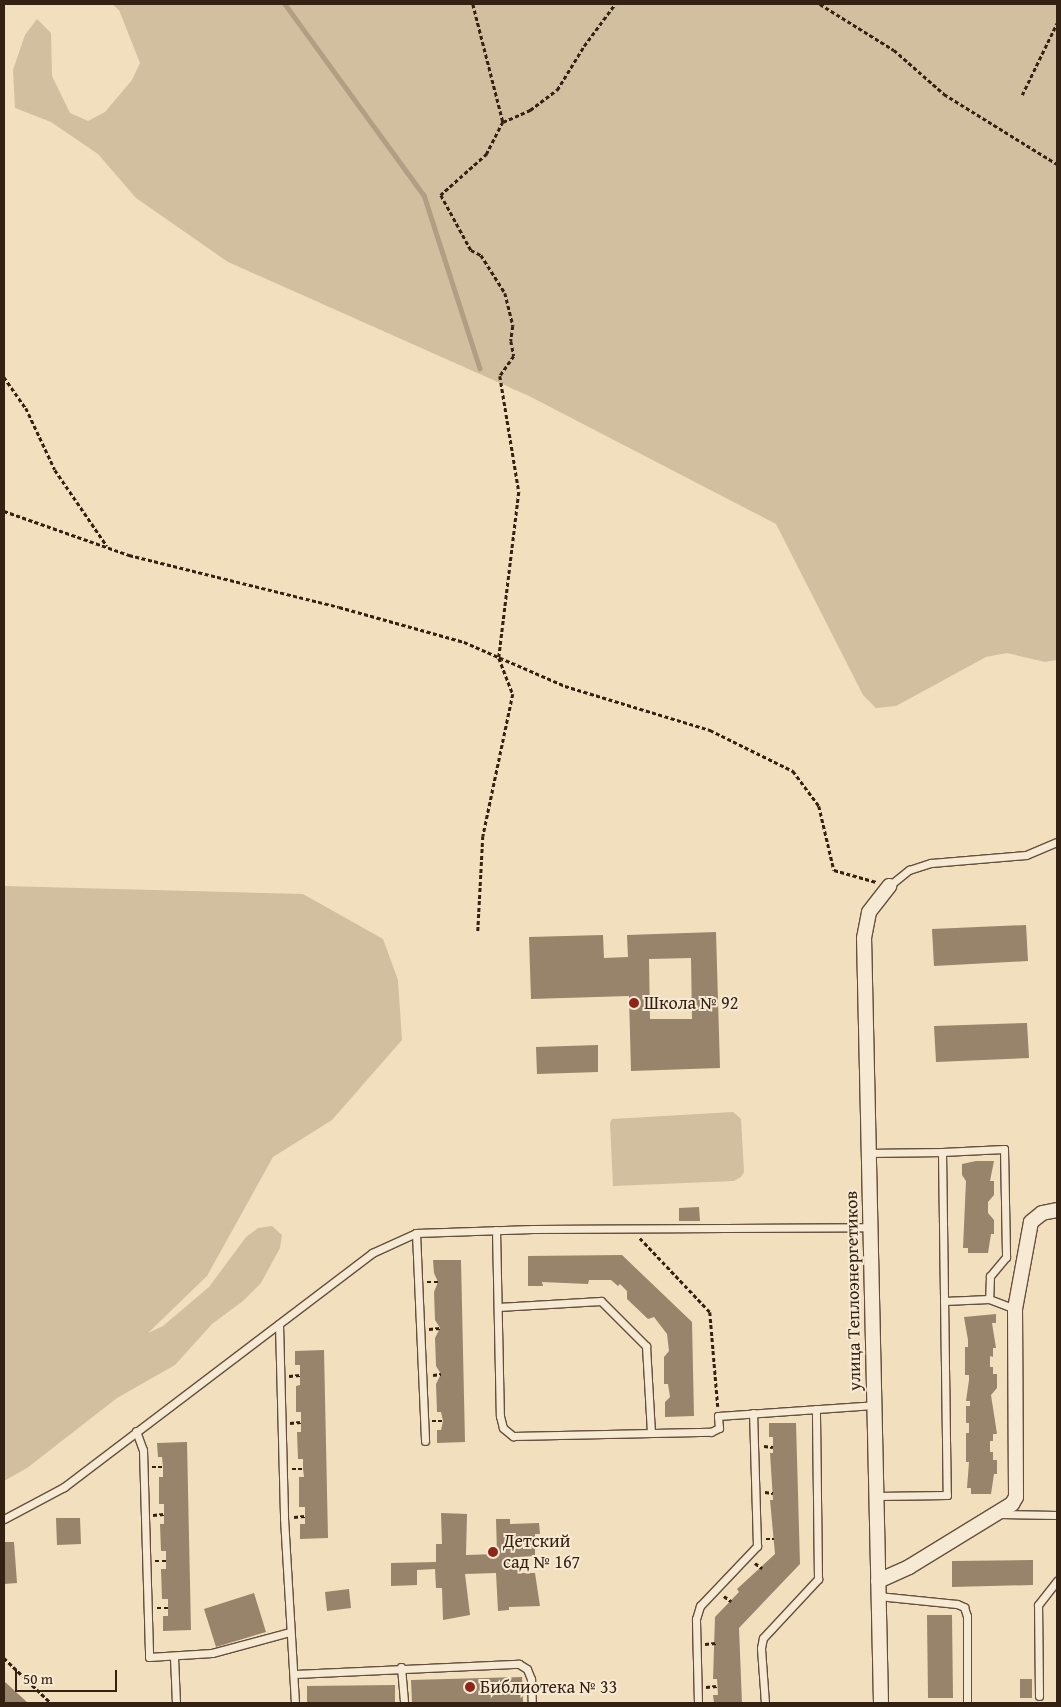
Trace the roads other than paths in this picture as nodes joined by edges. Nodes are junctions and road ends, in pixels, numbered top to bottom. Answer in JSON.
{"nodes":[{"id":1,"x":1057,"y":842,"type":"edge"},
{"id":2,"x":889,"y":886,"type":"joint"},
{"id":3,"x":942,"y":1152,"type":"junction"},
{"id":4,"x":868,"y":1153,"type":"junction"},
{"id":5,"x":1057,"y":1210,"type":"edge"},
{"id":6,"x":870,"y":1227,"type":"junction"},
{"id":7,"x":496,"y":1230,"type":"junction"},
{"id":8,"x":416,"y":1233,"type":"junction"},
{"id":9,"x":989,"y":1298,"type":"junction"},
{"id":10,"x":944,"y":1302,"type":"junction"},
{"id":11,"x":498,"y":1307,"type":"junction"},
{"id":12,"x":1015,"y":1309,"type":"junction"},
{"id":13,"x":280,"y":1324,"type":"junction"},
{"id":14,"x":874,"y":1405,"type":"junction"},
{"id":15,"x":816,"y":1409,"type":"junction"},
{"id":16,"x":753,"y":1413,"type":"junction"},
{"id":17,"x":136,"y":1431,"type":"junction"},
{"id":18,"x":651,"y":1433,"type":"junction"},
{"id":19,"x":425,"y":1441,"type":"dead end"},
{"id":20,"x":876,"y":1496,"type":"junction"},
{"id":21,"x":995,"y":1514,"type":"junction"},
{"id":22,"x":1057,"y":1515,"type":"edge"},
{"id":23,"x":4,"y":1518,"type":"edge"},
{"id":24,"x":878,"y":1581,"type":"junction"},
{"id":25,"x":1057,"y":1581,"type":"edge"},
{"id":26,"x":878,"y":1596,"type":"junction"},
{"id":27,"x":290,"y":1632,"type":"junction"},
{"id":28,"x":174,"y":1656,"type":"junction"},
{"id":29,"x":401,"y":1667,"type":"junction"},
{"id":30,"x":295,"y":1674,"type":"junction"},
{"id":31,"x":1039,"y":1696,"type":"dead end"},
{"id":32,"x":176,"y":1703,"type":"edge"},
{"id":33,"x":295,"y":1703,"type":"edge"},
{"id":34,"x":404,"y":1703,"type":"edge"},
{"id":35,"x":532,"y":1703,"type":"edge"},
{"id":36,"x":698,"y":1703,"type":"edge"},
{"id":37,"x":765,"y":1703,"type":"edge"},
{"id":38,"x":881,"y":1703,"type":"edge"},
{"id":39,"x":967,"y":1703,"type":"edge"}],
"edges":[{"from":1,"to":2,"type":"lane"},
{"from":2,"to":4,"type":"street","name":"улица Теплоэнергетиков"},
{"from":3,"to":4,"type":"lane"},
{"from":3,"to":9,"type":"lane"},
{"from":3,"to":10,"type":"lane"},
{"from":4,"to":6,"type":"street","name":"улица Теплоэнергетиков"},
{"from":5,"to":12,"type":"street"},
{"from":6,"to":7,"type":"lane"},
{"from":6,"to":14,"type":"street","name":"улица Теплоэнергетиков"},
{"from":7,"to":8,"type":"lane"},
{"from":7,"to":11,"type":"lane"},
{"from":8,"to":13,"type":"lane"},
{"from":8,"to":19,"type":"lane"},
{"from":9,"to":10,"type":"lane"},
{"from":9,"to":12,"type":"lane"},
{"from":10,"to":20,"type":"lane"},
{"from":11,"to":18,"type":"lane"},
{"from":11,"to":18,"type":"lane"},
{"from":12,"to":21,"type":"street"},
{"from":13,"to":17,"type":"lane"},
{"from":13,"to":27,"type":"lane"},
{"from":14,"to":15,"type":"lane"},
{"from":14,"to":20,"type":"street","name":"улица Теплоэнергетиков"},
{"from":15,"to":16,"type":"lane"},
{"from":15,"to":37,"type":"lane"},
{"from":16,"to":18,"type":"lane"},
{"from":16,"to":36,"type":"lane"},
{"from":17,"to":23,"type":"lane"},
{"from":17,"to":28,"type":"lane"},
{"from":20,"to":24,"type":"street","name":"улица Теплоэнергетиков"},
{"from":21,"to":22,"type":"lane"},
{"from":21,"to":24,"type":"street"},
{"from":24,"to":26,"type":"street","name":"улица Теплоэнергетиков"},
{"from":25,"to":31,"type":"lane"},
{"from":26,"to":38,"type":"street","name":"улица Теплоэнергетиков"},
{"from":26,"to":39,"type":"lane"},
{"from":27,"to":28,"type":"lane"},
{"from":27,"to":30,"type":"lane"},
{"from":28,"to":32,"type":"lane"},
{"from":29,"to":30,"type":"lane"},
{"from":29,"to":34,"type":"lane"},
{"from":29,"to":35,"type":"lane"},
{"from":30,"to":33,"type":"lane"}]}
